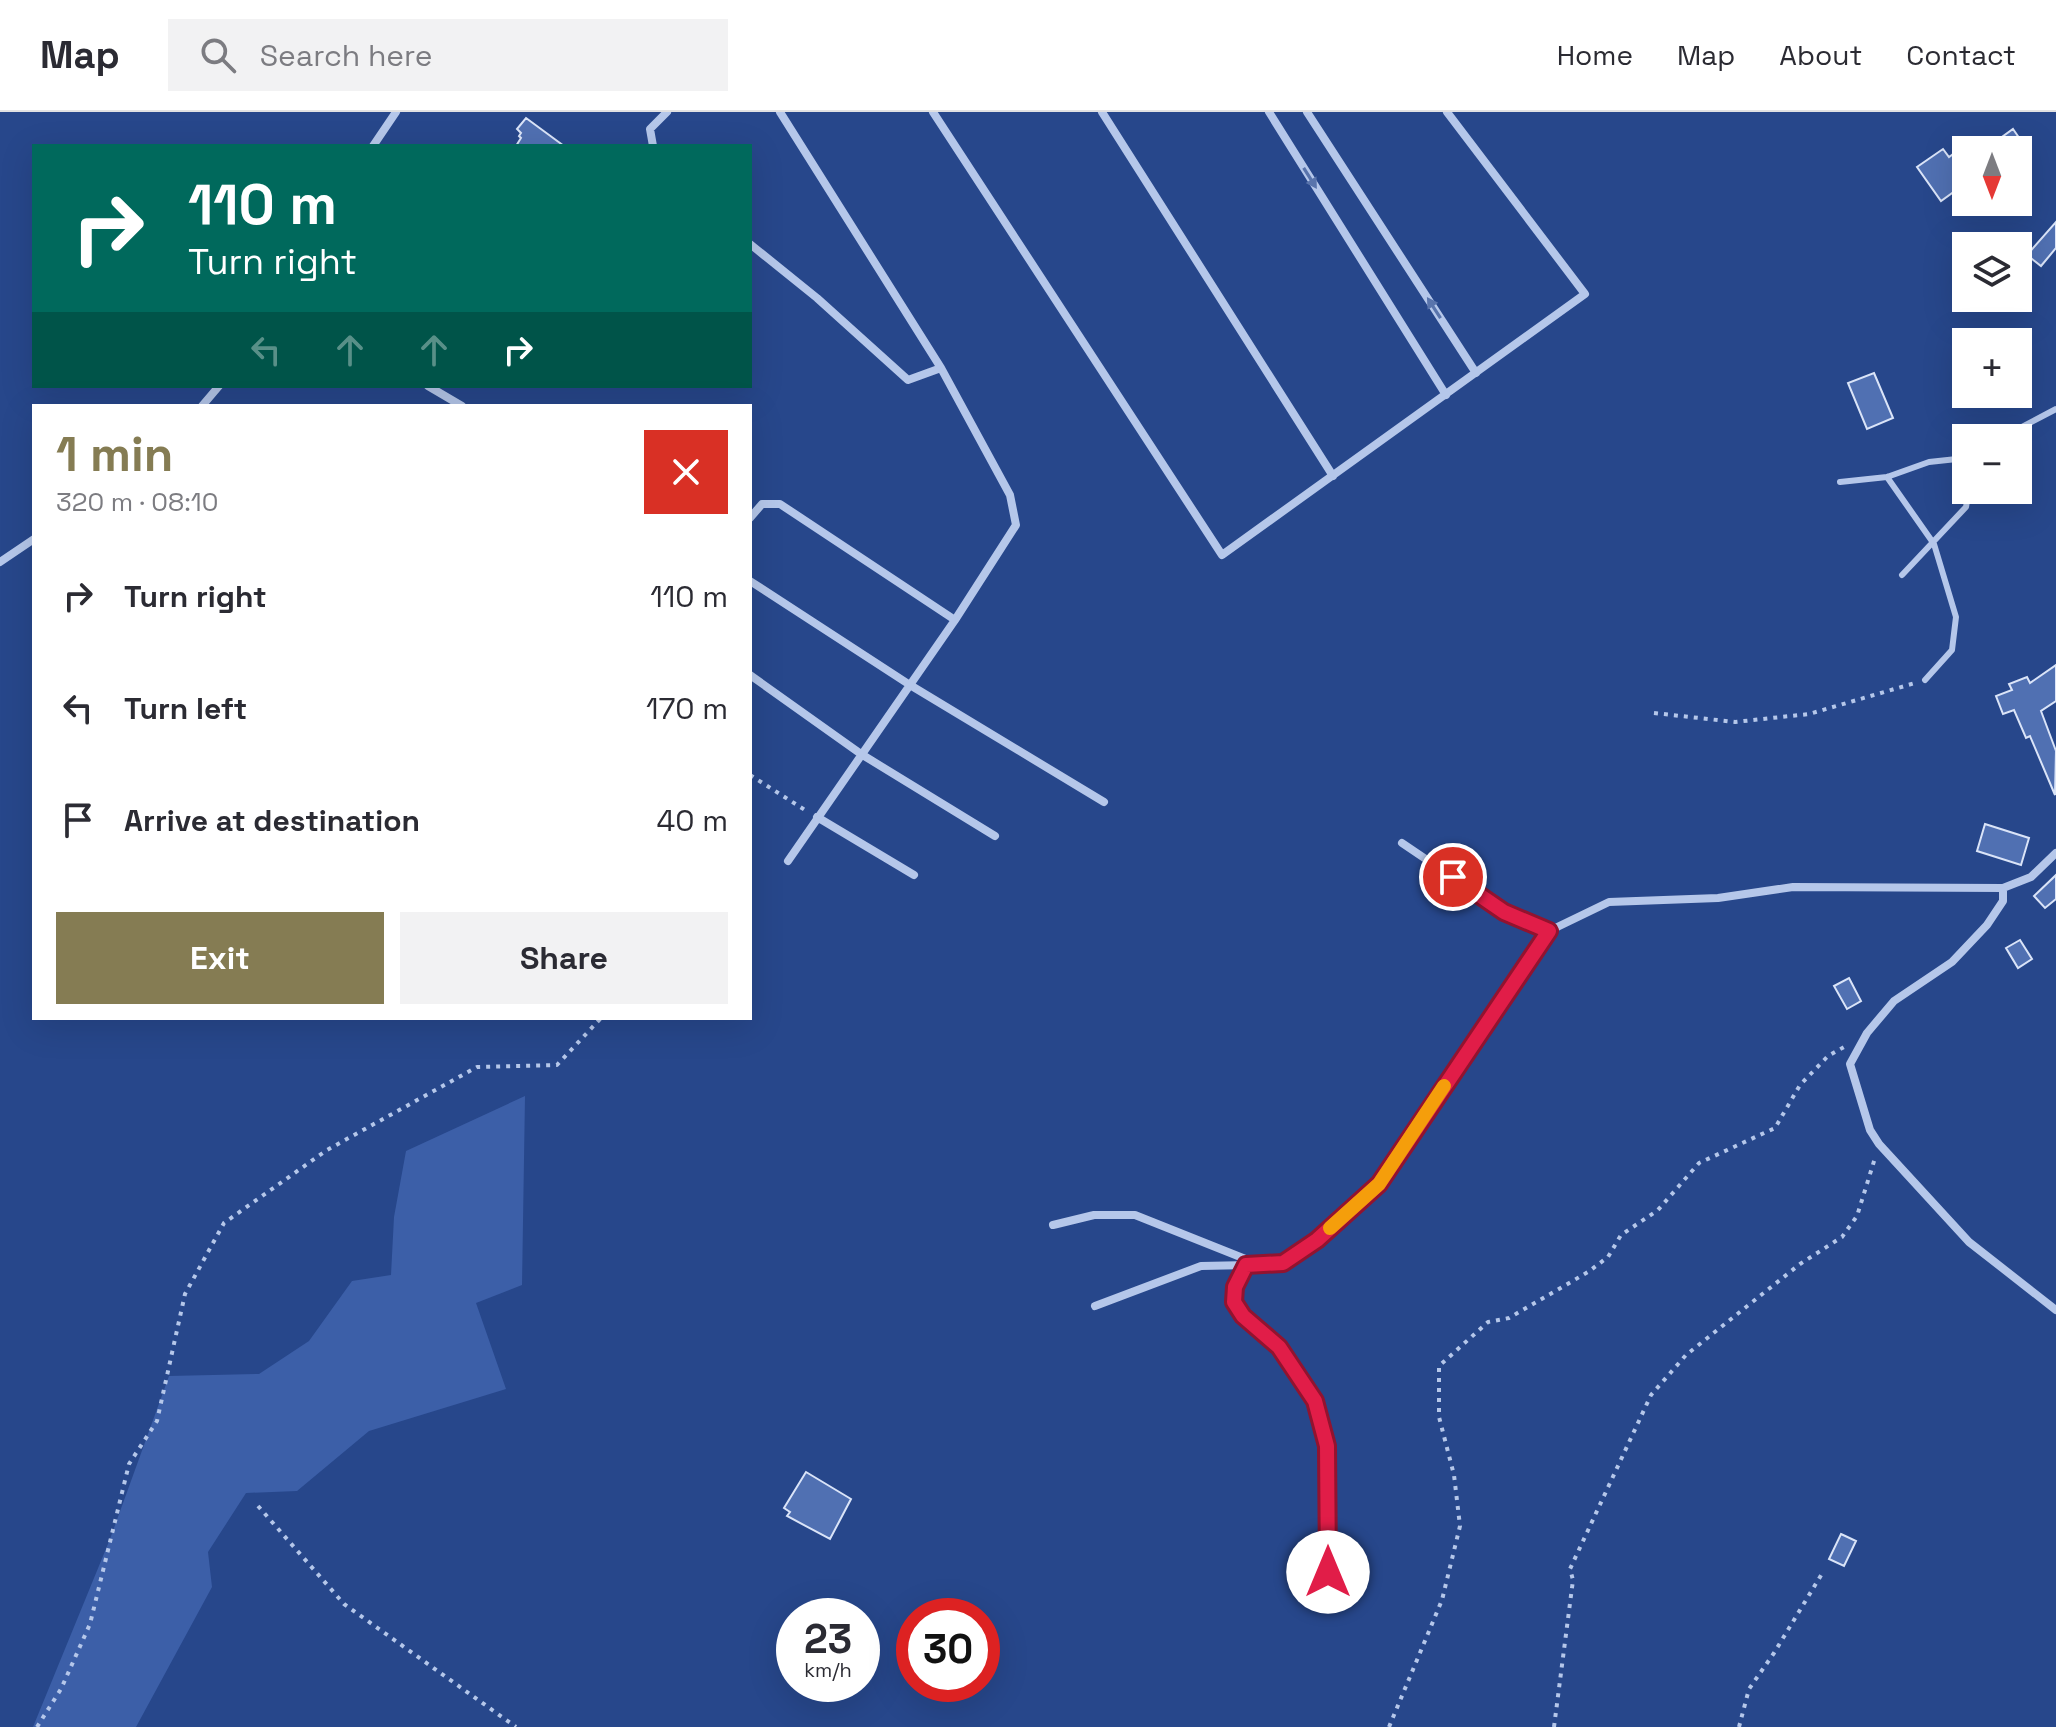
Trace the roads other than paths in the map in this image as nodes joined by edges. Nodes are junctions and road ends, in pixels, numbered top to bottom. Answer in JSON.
{"nodes":[{"id":1,"x":396,"y":112,"type":"edge"},
{"id":2,"x":667,"y":112,"type":"edge"},
{"id":3,"x":780,"y":112,"type":"edge"},
{"id":4,"x":933,"y":112,"type":"edge"},
{"id":5,"x":1102,"y":112,"type":"edge"},
{"id":6,"x":1269,"y":112,"type":"edge"},
{"id":7,"x":1307,"y":112,"type":"edge"},
{"id":8,"x":1447,"y":112,"type":"edge"},
{"id":9,"x":374,"y":144,"type":"edge"},
{"id":10,"x":653,"y":144,"type":"edge"},
{"id":11,"x":752,"y":246,"type":"edge"},
{"id":12,"x":941,"y":368,"type":"junction"},
{"id":13,"x":1476,"y":373,"type":"junction"},
{"id":14,"x":217,"y":388,"type":"edge"},
{"id":15,"x":431,"y":388,"type":"edge"},
{"id":16,"x":1446,"y":395,"type":"junction"},
{"id":17,"x":204,"y":404,"type":"edge"},
{"id":18,"x":459,"y":404,"type":"edge"},
{"id":19,"x":2056,"y":409,"type":"edge"},
{"id":20,"x":2028,"y":424,"type":"edge"},
{"id":21,"x":1952,"y":460,"type":"edge"},
{"id":22,"x":1333,"y":476,"type":"junction"},
{"id":23,"x":1887,"y":477,"type":"junction"},
{"id":24,"x":1840,"y":482,"type":"dead end"},
{"id":25,"x":1967,"y":504,"type":"edge"},
{"id":26,"x":752,"y":516,"type":"edge"},
{"id":27,"x":32,"y":540,"type":"edge"},
{"id":28,"x":1934,"y":544,"type":"junction"},
{"id":29,"x":0,"y":562,"type":"edge"},
{"id":30,"x":1902,"y":575,"type":"dead end"},
{"id":31,"x":752,"y":582,"type":"edge"},
{"id":32,"x":955,"y":620,"type":"junction"},
{"id":33,"x":752,"y":676,"type":"edge"},
{"id":34,"x":1925,"y":680,"type":"road end"},
{"id":35,"x":910,"y":685,"type":"junction"},
{"id":36,"x":861,"y":754,"type":"junction"},
{"id":37,"x":1104,"y":802,"type":"dead end"},
{"id":38,"x":817,"y":817,"type":"junction"},
{"id":39,"x":995,"y":836,"type":"dead end"},
{"id":40,"x":1402,"y":843,"type":"dead end"},
{"id":41,"x":2056,"y":853,"type":"edge"},
{"id":42,"x":788,"y":861,"type":"dead end"},
{"id":43,"x":914,"y":875,"type":"dead end"},
{"id":44,"x":2003,"y":888,"type":"junction"},
{"id":45,"x":1549,"y":931,"type":"junction"},
{"id":46,"x":1053,"y":1225,"type":"dead end"},
{"id":47,"x":1258,"y":1264,"type":"junction"},
{"id":48,"x":1246,"y":1265,"type":"junction"},
{"id":49,"x":1095,"y":1306,"type":"dead end"},
{"id":50,"x":2056,"y":1310,"type":"edge"},
{"id":51,"x":1328,"y":1603,"type":"dead end"}],
"edges":[{"from":1,"to":9,"type":"street"},
{"from":2,"to":10,"type":"street"},
{"from":3,"to":12,"type":"street"},
{"from":4,"to":22,"type":"street"},
{"from":5,"to":22,"type":"street"},
{"from":6,"to":16,"type":"street","one_way":true},
{"from":13,"to":7,"type":"street","one_way":true},
{"from":8,"to":13,"type":"street"},
{"from":11,"to":12,"type":"street"},
{"from":12,"to":32,"type":"street"},
{"from":13,"to":16,"type":"street"},
{"from":14,"to":17,"type":"street"},
{"from":15,"to":18,"type":"street"},
{"from":16,"to":22,"type":"street"},
{"from":19,"to":20,"type":"lane"},
{"from":21,"to":23,"type":"lane"},
{"from":23,"to":24,"type":"lane"},
{"from":23,"to":28,"type":"lane"},
{"from":25,"to":28,"type":"lane"},
{"from":26,"to":32,"type":"street"},
{"from":27,"to":29,"type":"street"},
{"from":28,"to":30,"type":"lane"},
{"from":28,"to":34,"type":"lane"},
{"from":31,"to":35,"type":"street"},
{"from":32,"to":35,"type":"street"},
{"from":33,"to":36,"type":"street"},
{"from":35,"to":36,"type":"street"},
{"from":35,"to":37,"type":"street"},
{"from":36,"to":38,"type":"street"},
{"from":36,"to":39,"type":"street"},
{"from":38,"to":42,"type":"street"},
{"from":38,"to":43,"type":"street"},
{"from":40,"to":45,"type":"street"},
{"from":41,"to":44,"type":"street"},
{"from":44,"to":45,"type":"street"},
{"from":44,"to":50,"type":"street"},
{"from":45,"to":47,"type":"street"},
{"from":46,"to":47,"type":"street"},
{"from":47,"to":48,"type":"street"},
{"from":48,"to":49,"type":"street"},
{"from":48,"to":51,"type":"street"}]}
